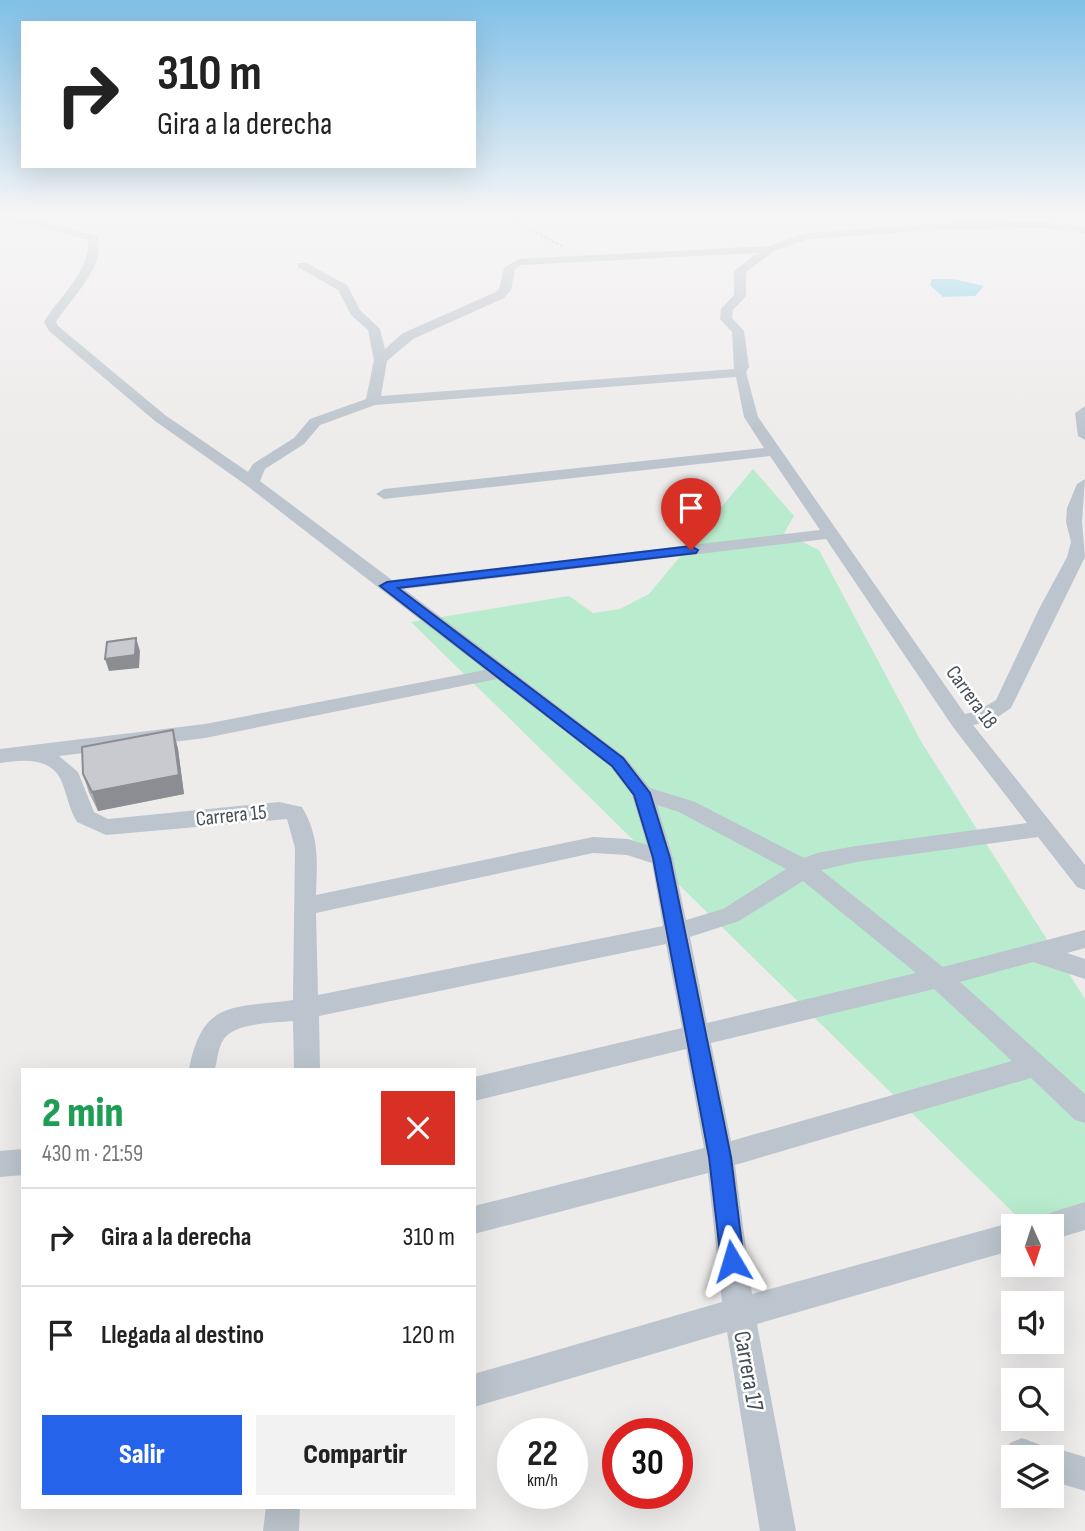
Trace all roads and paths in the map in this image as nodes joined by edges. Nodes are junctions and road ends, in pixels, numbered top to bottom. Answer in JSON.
{"nodes":[{"id":1,"x":73,"y":288,"type":"edge"},
{"id":2,"x":343,"y":288,"type":"edge"},
{"id":3,"x":505,"y":288,"type":"edge"},
{"id":4,"x":738,"y":288,"type":"edge"},
{"id":5,"x":382,"y":360,"type":"junction"},
{"id":6,"x":739,"y":373,"type":"junction"},
{"id":7,"x":373,"y":401,"type":"junction"},
{"id":8,"x":1085,"y":410,"type":"edge"},
{"id":9,"x":1085,"y":436,"type":"edge"},
{"id":10,"x":774,"y":451,"type":"junction"},
{"id":11,"x":252,"y":482,"type":"junction"},
{"id":12,"x":1085,"y":484,"type":"edge"},
{"id":13,"x":384,"y":494,"type":"dead end"},
{"id":14,"x":830,"y":534,"type":"junction"},
{"id":15,"x":1082,"y":543,"type":"edge"},
{"id":16,"x":387,"y":586,"type":"junction"},
{"id":17,"x":500,"y":673,"type":"junction"},
{"id":18,"x":960,"y":722,"type":"junction"},
{"id":19,"x":33,"y":752,"type":"junction"},
{"id":20,"x":0,"y":756,"type":"edge"},
{"id":21,"x":642,"y":793,"type":"junction"},
{"id":22,"x":1042,"y":829,"type":"junction"},
{"id":23,"x":662,"y":858,"type":"junction"},
{"id":24,"x":803,"y":869,"type":"junction"},
{"id":25,"x":1085,"y":881,"type":"edge"},
{"id":26,"x":304,"y":906,"type":"junction"},
{"id":27,"x":677,"y":932,"type":"junction"},
{"id":28,"x":1085,"y":939,"type":"edge"},
{"id":29,"x":1033,"y":953,"type":"junction"},
{"id":30,"x":1085,"y":969,"type":"edge"},
{"id":31,"x":939,"y":978,"type":"junction"},
{"id":32,"x":307,"y":1008,"type":"junction"},
{"id":33,"x":697,"y":1036,"type":"junction"},
{"id":34,"x":1037,"y":1066,"type":"junction"},
{"id":35,"x":202,"y":1068,"type":"edge"},
{"id":36,"x":307,"y":1068,"type":"edge"},
{"id":37,"x":476,"y":1089,"type":"edge"},
{"id":38,"x":1085,"y":1111,"type":"edge"},
{"id":39,"x":720,"y":1157,"type":"junction"},
{"id":40,"x":21,"y":1162,"type":"edge"},
{"id":41,"x":0,"y":1164,"type":"edge"},
{"id":42,"x":1085,"y":1216,"type":"edge"},
{"id":43,"x":476,"y":1219,"type":"edge"},
{"id":44,"x":1064,"y":1222,"type":"edge"},
{"id":45,"x":1001,"y":1239,"type":"edge"},
{"id":46,"x":739,"y":1313,"type":"junction"},
{"id":47,"x":476,"y":1390,"type":"edge"},
{"id":48,"x":1064,"y":1468,"type":"edge"},
{"id":49,"x":1085,"y":1474,"type":"edge"},
{"id":50,"x":283,"y":1509,"type":"edge"},
{"id":51,"x":281,"y":1531,"type":"edge"},
{"id":52,"x":778,"y":1531,"type":"edge"}],
"edges":[{"from":1,"to":11,"type":"street","name":"Carrera 17"},
{"from":2,"to":5,"type":"street"},
{"from":3,"to":5,"type":"street"},
{"from":4,"to":6,"type":"street","name":"Carrera 18"},
{"from":5,"to":7,"type":"street"},
{"from":6,"to":7,"type":"street"},
{"from":6,"to":10,"type":"street","name":"Carrera 18"},
{"from":7,"to":11,"type":"street"},
{"from":8,"to":9,"type":"street"},
{"from":10,"to":13,"type":"street"},
{"from":10,"to":14,"type":"street","name":"Carrera 18"},
{"from":11,"to":16,"type":"street","name":"Carrera 17"},
{"from":12,"to":15,"type":"street"},
{"from":14,"to":16,"type":"street"},
{"from":14,"to":18,"type":"street","name":"Carrera 18"},
{"from":15,"to":18,"type":"street"},
{"from":16,"to":17,"type":"street","name":"Carrera 17"},
{"from":17,"to":19,"type":"street"},
{"from":17,"to":21,"type":"street","name":"Carrera 17"},
{"from":18,"to":22,"type":"street","name":"Carrera 18"},
{"from":19,"to":20,"type":"street"},
{"from":19,"to":26,"type":"street","name":"Carrera 15"},
{"from":21,"to":23,"type":"street","name":"Carrera 17"},
{"from":21,"to":24,"type":"street"},
{"from":22,"to":24,"type":"street"},
{"from":22,"to":25,"type":"street","name":"Carrera 18"},
{"from":23,"to":26,"type":"street"},
{"from":23,"to":27,"type":"street","name":"Carrera 17"},
{"from":24,"to":27,"type":"street"},
{"from":24,"to":31,"type":"street"},
{"from":26,"to":32,"type":"street","name":"Carrera 15"},
{"from":27,"to":32,"type":"street"},
{"from":27,"to":33,"type":"street","name":"Carrera 17"},
{"from":28,"to":29,"type":"street"},
{"from":29,"to":30,"type":"street"},
{"from":29,"to":31,"type":"street"},
{"from":31,"to":33,"type":"street"},
{"from":31,"to":34,"type":"street"},
{"from":32,"to":35,"type":"street"},
{"from":32,"to":36,"type":"street","name":"Carrera 15"},
{"from":33,"to":37,"type":"street"},
{"from":33,"to":39,"type":"street","name":"Carrera 17"},
{"from":34,"to":38,"type":"street"},
{"from":34,"to":39,"type":"street"},
{"from":39,"to":43,"type":"street"},
{"from":39,"to":46,"type":"street","name":"Carrera 17"},
{"from":40,"to":41,"type":"street"},
{"from":42,"to":44,"type":"street"},
{"from":45,"to":46,"type":"street"},
{"from":46,"to":47,"type":"street"},
{"from":46,"to":52,"type":"street","name":"Carrera 17"},
{"from":48,"to":49,"type":"street"},
{"from":50,"to":51,"type":"street"}]}
